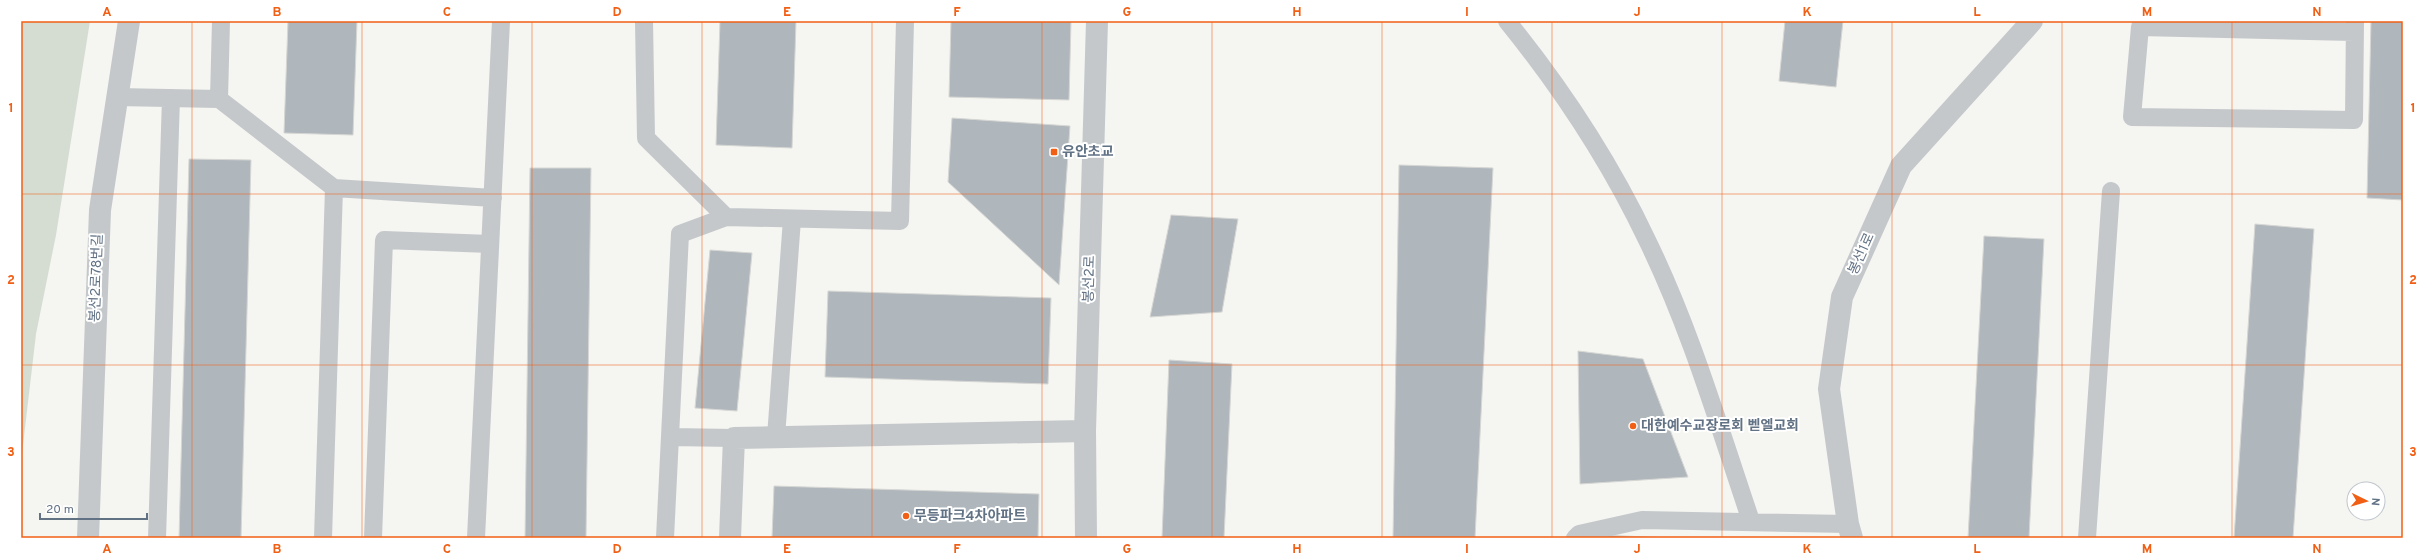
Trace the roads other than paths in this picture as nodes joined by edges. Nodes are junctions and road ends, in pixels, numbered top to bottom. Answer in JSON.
{"nodes":[{"id":1,"x":129,"y":21,"type":"edge"},
{"id":2,"x":221,"y":21,"type":"edge"},
{"id":3,"x":501,"y":21,"type":"edge"},
{"id":4,"x":644,"y":21,"type":"edge"},
{"id":5,"x":905,"y":21,"type":"edge"},
{"id":6,"x":1097,"y":21,"type":"edge"},
{"id":7,"x":1508,"y":21,"type":"edge"},
{"id":8,"x":2032,"y":21,"type":"edge"},
{"id":9,"x":2355,"y":26,"type":"edge"},
{"id":10,"x":118,"y":97,"type":"junction"},
{"id":11,"x":171,"y":98,"type":"junction"},
{"id":12,"x":219,"y":99,"type":"junction"},
{"id":13,"x":334,"y":188,"type":"junction"},
{"id":14,"x":2112,"y":191,"type":"dead end"},
{"id":15,"x":493,"y":198,"type":"junction"},
{"id":16,"x":726,"y":217,"type":"junction"},
{"id":17,"x":792,"y":219,"type":"junction"},
{"id":18,"x":490,"y":244,"type":"junction"},
{"id":19,"x":1085,"y":431,"type":"junction"},
{"id":20,"x":670,"y":437,"type":"junction"},
{"id":21,"x":776,"y":437,"type":"junction"},
{"id":22,"x":734,"y":438,"type":"junction"},
{"id":23,"x":1752,"y":521,"type":"junction"},
{"id":24,"x":1850,"y":531,"type":"edge"},
{"id":25,"x":88,"y":538,"type":"edge"},
{"id":26,"x":157,"y":538,"type":"edge"},
{"id":27,"x":324,"y":538,"type":"edge"},
{"id":28,"x":373,"y":538,"type":"edge"},
{"id":29,"x":476,"y":538,"type":"edge"},
{"id":30,"x":665,"y":538,"type":"edge"},
{"id":31,"x":730,"y":538,"type":"edge"},
{"id":32,"x":1086,"y":538,"type":"edge"},
{"id":33,"x":1575,"y":538,"type":"edge"},
{"id":34,"x":2088,"y":538,"type":"edge"}],
"edges":[{"from":1,"to":10,"type":"street","name":"봉선2로78번길"},
{"from":2,"to":12,"type":"lane"},
{"from":3,"to":15,"type":"lane"},
{"from":4,"to":16,"type":"lane"},
{"from":5,"to":17,"type":"lane"},
{"from":6,"to":19,"type":"street","name":"봉선2로"},
{"from":7,"to":23,"type":"lane"},
{"from":8,"to":24,"type":"street","name":"봉선1로"},
{"from":9,"to":9,"type":"lane"},
{"from":10,"to":11,"type":"lane"},
{"from":10,"to":25,"type":"street","name":"봉선2로78번길"},
{"from":11,"to":12,"type":"lane"},
{"from":11,"to":26,"type":"lane"},
{"from":12,"to":13,"type":"lane"},
{"from":13,"to":15,"type":"lane"},
{"from":13,"to":27,"type":"lane"},
{"from":14,"to":34,"type":"lane"},
{"from":15,"to":18,"type":"lane"},
{"from":16,"to":17,"type":"lane"},
{"from":16,"to":20,"type":"lane"},
{"from":17,"to":21,"type":"lane"},
{"from":18,"to":28,"type":"lane"},
{"from":18,"to":29,"type":"lane"},
{"from":19,"to":21,"type":"street"},
{"from":19,"to":32,"type":"street","name":"봉선2로"},
{"from":20,"to":22,"type":"lane"},
{"from":20,"to":30,"type":"lane"},
{"from":21,"to":22,"type":"street"},
{"from":22,"to":31,"type":"street"},
{"from":23,"to":24,"type":"lane"},
{"from":23,"to":33,"type":"lane"}]}
